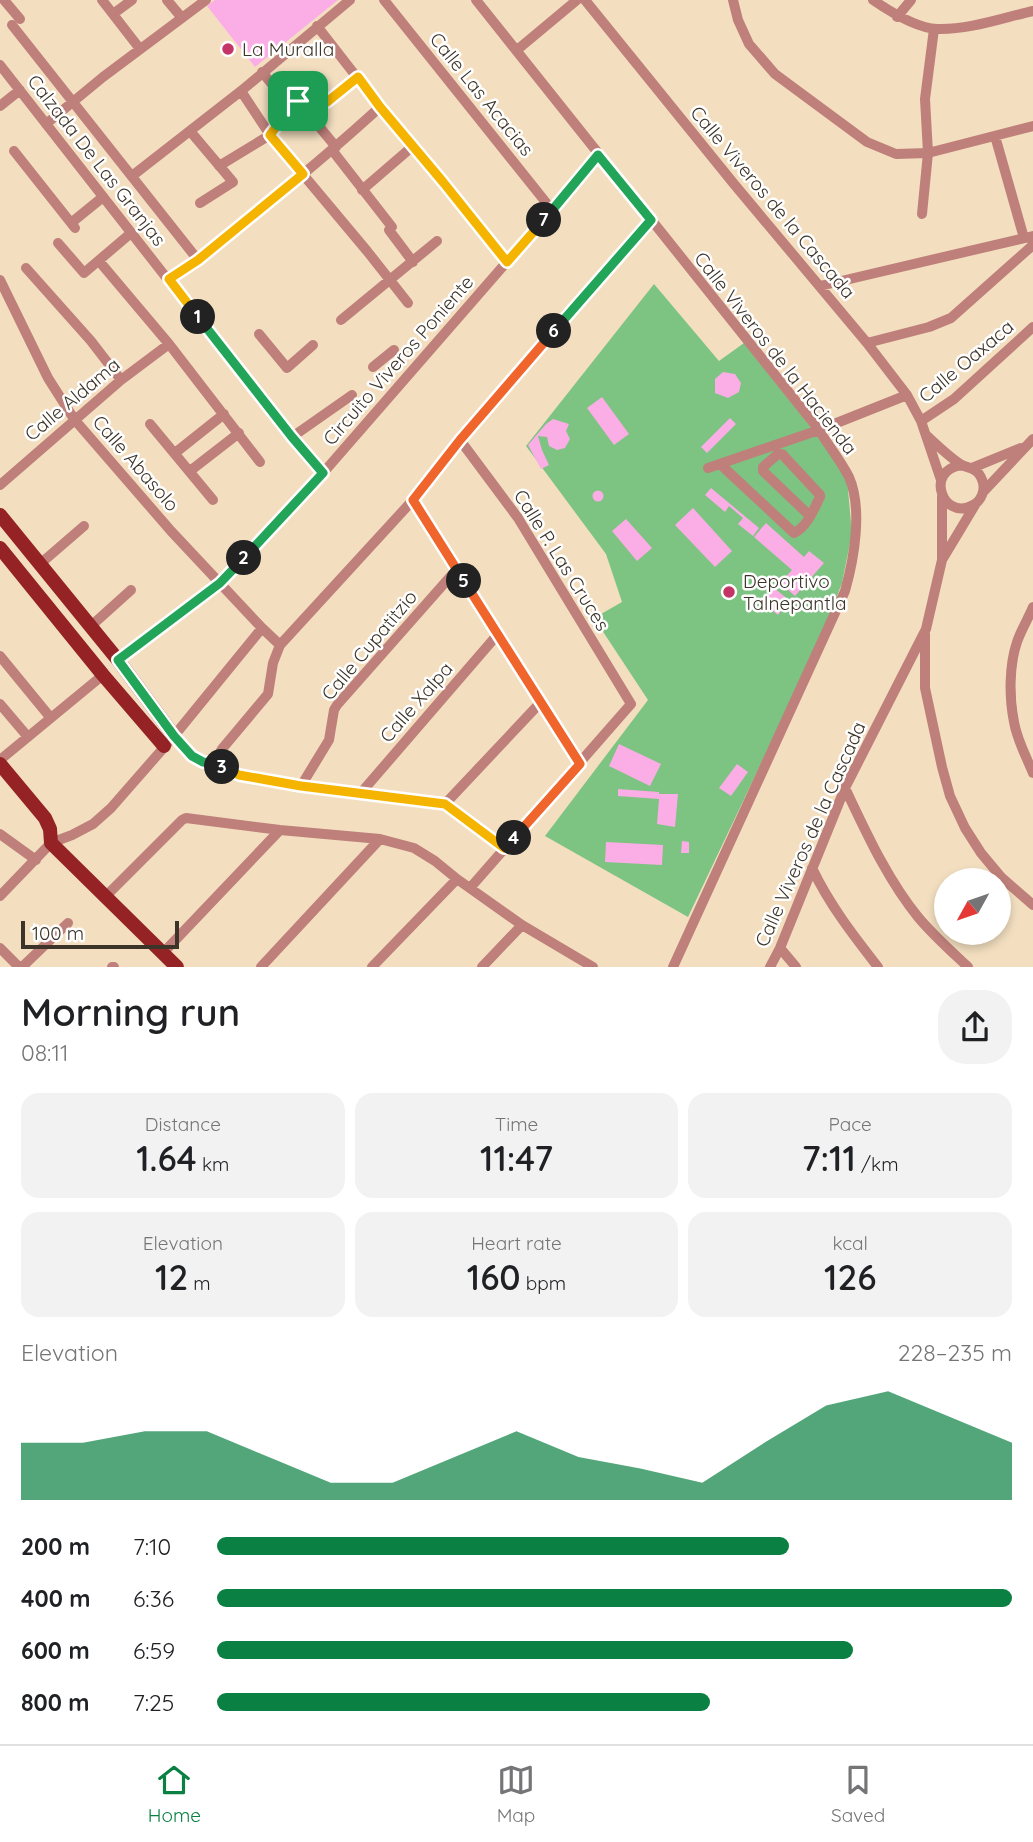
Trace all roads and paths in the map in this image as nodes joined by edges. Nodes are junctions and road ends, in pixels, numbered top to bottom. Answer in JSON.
{"nodes":[{"id":1,"x":4,"y":0,"type":"edge"},
{"id":2,"x":102,"y":0,"type":"edge"},
{"id":3,"x":132,"y":0,"type":"edge"},
{"id":4,"x":167,"y":0,"type":"edge"},
{"id":5,"x":206,"y":0,"type":"edge"},
{"id":6,"x":350,"y":0,"type":"edge"},
{"id":7,"x":384,"y":0,"type":"edge"},
{"id":8,"x":476,"y":0,"type":"edge"},
{"id":9,"x":577,"y":0,"type":"edge"},
{"id":10,"x":585,"y":0,"type":"edge"},
{"id":11,"x":733,"y":0,"type":"edge"},
{"id":12,"x":873,"y":0,"type":"edge"},
{"id":13,"x":911,"y":0,"type":"edge"},
{"id":14,"x":1033,"y":10,"type":"edge"},
{"id":15,"x":113,"y":14,"type":"junction"},
{"id":16,"x":897,"y":17,"type":"junction"},
{"id":17,"x":182,"y":18,"type":"junction"},
{"id":18,"x":317,"y":26,"type":"junction"},
{"id":19,"x":934,"y":29,"type":"junction"},
{"id":20,"x":140,"y":50,"type":"junction"},
{"id":21,"x":517,"y":50,"type":"junction"},
{"id":22,"x":0,"y":65,"type":"edge"},
{"id":23,"x":262,"y":72,"type":"junction"},
{"id":24,"x":358,"y":77,"type":"junction"},
{"id":25,"x":20,"y":90,"type":"junction"},
{"id":26,"x":241,"y":91,"type":"junction"},
{"id":27,"x":74,"y":102,"type":"junction"},
{"id":28,"x":295,"y":104,"type":"junction"},
{"id":29,"x":0,"y":106,"type":"edge"},
{"id":30,"x":380,"y":107,"type":"junction"},
{"id":31,"x":46,"y":124,"type":"junction"},
{"id":32,"x":1033,"y":126,"type":"edge"},
{"id":33,"x":190,"y":131,"type":"junction"},
{"id":34,"x":270,"y":135,"type":"junction"},
{"id":35,"x":995,"y":136,"type":"junction"},
{"id":36,"x":413,"y":146,"type":"junction"},
{"id":37,"x":334,"y":149,"type":"junction"},
{"id":38,"x":14,"y":151,"type":"dead end"},
{"id":39,"x":928,"y":153,"type":"junction"},
{"id":40,"x":598,"y":155,"type":"junction"},
{"id":41,"x":219,"y":166,"type":"junction"},
{"id":42,"x":303,"y":174,"type":"junction"},
{"id":43,"x":132,"y":176,"type":"junction"},
{"id":44,"x":362,"y":190,"type":"junction"},
{"id":45,"x":103,"y":197,"type":"junction"},
{"id":46,"x":200,"y":203,"type":"dead end"},
{"id":47,"x":552,"y":210,"type":"junction"},
{"id":48,"x":922,"y":214,"type":"dead end"},
{"id":49,"x":651,"y":220,"type":"junction"},
{"id":50,"x":131,"y":233,"type":"junction"},
{"id":51,"x":1030,"y":240,"type":"edge"},
{"id":52,"x":437,"y":241,"type":"dead end"},
{"id":53,"x":58,"y":243,"type":"dead end"},
{"id":54,"x":417,"y":258,"type":"junction"},
{"id":55,"x":198,"y":260,"type":"junction"},
{"id":56,"x":99,"y":261,"type":"junction"},
{"id":57,"x":507,"y":262,"type":"junction"},
{"id":58,"x":26,"y":268,"type":"dead end"},
{"id":59,"x":169,"y":279,"type":"junction"},
{"id":60,"x":0,"y":280,"type":"edge"},
{"id":61,"x":390,"y":281,"type":"junction"},
{"id":62,"x":820,"y":286,"type":"junction"},
{"id":63,"x":408,"y":303,"type":"dead end"},
{"id":64,"x":341,"y":320,"type":"dead end"},
{"id":65,"x":1033,"y":327,"type":"edge"},
{"id":66,"x":259,"y":334,"type":"dead end"},
{"id":67,"x":867,"y":343,"type":"junction"},
{"id":68,"x":169,"y":344,"type":"junction"},
{"id":69,"x":313,"y":345,"type":"dead end"},
{"id":70,"x":394,"y":350,"type":"dead end"},
{"id":71,"x":373,"y":367,"type":"dead end"},
{"id":72,"x":121,"y":380,"type":"junction"},
{"id":73,"x":352,"y":395,"type":"dead end"},
{"id":74,"x":907,"y":395,"type":"junction"},
{"id":75,"x":223,"y":414,"type":"junction"},
{"id":76,"x":74,"y":419,"type":"junction"},
{"id":77,"x":921,"y":421,"type":"junction"},
{"id":78,"x":150,"y":424,"type":"dead end"},
{"id":79,"x":819,"y":430,"type":"junction"},
{"id":80,"x":239,"y":433,"type":"junction"},
{"id":81,"x":925,"y":433,"type":"junction"},
{"id":82,"x":292,"y":437,"type":"junction"},
{"id":83,"x":460,"y":440,"type":"junction"},
{"id":84,"x":1030,"y":442,"type":"edge"},
{"id":85,"x":175,"y":453,"type":"junction"},
{"id":86,"x":260,"y":462,"type":"dead end"},
{"id":87,"x":720,"y":464,"type":"junction"},
{"id":88,"x":967,"y":466,"type":"junction"},
{"id":89,"x":708,"y":468,"type":"dead end"},
{"id":90,"x":190,"y":471,"type":"junction"},
{"id":91,"x":323,"y":473,"type":"junction"},
{"id":92,"x":942,"y":480,"type":"junction"},
{"id":93,"x":0,"y":485,"type":"edge"},
{"id":94,"x":984,"y":491,"type":"junction"},
{"id":95,"x":942,"y":496,"type":"junction"},
{"id":96,"x":213,"y":500,"type":"dead end"},
{"id":97,"x":413,"y":500,"type":"junction"},
{"id":98,"x":975,"y":505,"type":"junction"},
{"id":99,"x":0,"y":515,"type":"edge"},
{"id":100,"x":810,"y":516,"type":"junction"},
{"id":101,"x":84,"y":526,"type":"dead end"},
{"id":102,"x":0,"y":548,"type":"edge"},
{"id":103,"x":942,"y":560,"type":"junction"},
{"id":104,"x":40,"y":565,"type":"junction"},
{"id":105,"x":457,"y":569,"type":"junction"},
{"id":106,"x":220,"y":583,"type":"junction"},
{"id":107,"x":131,"y":590,"type":"dead end"},
{"id":108,"x":1033,"y":607,"type":"edge"},
{"id":109,"x":91,"y":626,"type":"junction"},
{"id":110,"x":262,"y":628,"type":"junction"},
{"id":111,"x":926,"y":629,"type":"junction"},
{"id":112,"x":498,"y":634,"type":"junction"},
{"id":113,"x":281,"y":645,"type":"junction"},
{"id":114,"x":0,"y":656,"type":"edge"},
{"id":115,"x":118,"y":660,"type":"junction"},
{"id":116,"x":103,"y":675,"type":"junction"},
{"id":117,"x":541,"y":702,"type":"junction"},
{"id":118,"x":0,"y":704,"type":"edge"},
{"id":119,"x":50,"y":717,"type":"junction"},
{"id":120,"x":27,"y":737,"type":"junction"},
{"id":121,"x":169,"y":741,"type":"junction"},
{"id":122,"x":0,"y":762,"type":"edge"},
{"id":123,"x":218,"y":764,"type":"junction"},
{"id":124,"x":580,"y":764,"type":"junction"},
{"id":125,"x":1033,"y":773,"type":"edge"},
{"id":126,"x":301,"y":786,"type":"junction"},
{"id":127,"x":845,"y":789,"type":"junction"},
{"id":128,"x":360,"y":794,"type":"junction"},
{"id":129,"x":445,"y":804,"type":"junction"},
{"id":130,"x":280,"y":830,"type":"junction"},
{"id":131,"x":0,"y":834,"type":"edge"},
{"id":132,"x":380,"y":839,"type":"junction"},
{"id":133,"x":51,"y":843,"type":"junction"},
{"id":134,"x":504,"y":848,"type":"junction"},
{"id":135,"x":36,"y":860,"type":"junction"},
{"id":136,"x":812,"y":868,"type":"junction"},
{"id":137,"x":457,"y":879,"type":"junction"},
{"id":138,"x":470,"y":888,"type":"junction"},
{"id":139,"x":0,"y":896,"type":"edge"},
{"id":140,"x":106,"y":897,"type":"junction"},
{"id":141,"x":1033,"y":905,"type":"edge"},
{"id":142,"x":68,"y":923,"type":"dead end"},
{"id":143,"x":522,"y":925,"type":"junction"},
{"id":144,"x":0,"y":948,"type":"edge"},
{"id":145,"x":780,"y":948,"type":"junction"},
{"id":146,"x":163,"y":953,"type":"junction"},
{"id":147,"x":20,"y":967,"type":"edge"},
{"id":148,"x":177,"y":967,"type":"edge"},
{"id":149,"x":261,"y":967,"type":"edge"},
{"id":150,"x":372,"y":967,"type":"edge"},
{"id":151,"x":482,"y":967,"type":"edge"},
{"id":152,"x":591,"y":967,"type":"edge"},
{"id":153,"x":673,"y":967,"type":"edge"},
{"id":154,"x":770,"y":967,"type":"edge"},
{"id":155,"x":796,"y":967,"type":"edge"},
{"id":156,"x":878,"y":967,"type":"edge"},
{"id":157,"x":968,"y":967,"type":"edge"}],
"edges":[{"from":1,"to":27,"type":"street"},
{"from":2,"to":15,"type":"street"},
{"from":3,"to":15,"type":"street"},
{"from":4,"to":17,"type":"street"},
{"from":5,"to":17,"type":"street"},
{"from":6,"to":18,"type":"street"},
{"from":7,"to":47,"type":"street","name":"Calle Las Acacias"},
{"from":8,"to":21,"type":"street","name":"Calle Viveros de la Hacienda"},
{"from":9,"to":21,"type":"street"},
{"from":10,"to":62,"type":"street","name":"Calle Viveros de la Cascada"},
{"from":11,"to":39,"type":"street"},
{"from":12,"to":16,"type":"street"},
{"from":13,"to":16,"type":"street"},
{"from":14,"to":19,"type":"street"},
{"from":15,"to":20,"type":"street"},
{"from":16,"to":19,"type":"street"},
{"from":17,"to":20,"type":"street"},
{"from":18,"to":23,"type":"street"},
{"from":18,"to":24,"type":"street"},
{"from":19,"to":39,"type":"street"},
{"from":20,"to":27,"type":"street"},
{"from":21,"to":40,"type":"street","name":"Calle Viveros de la Hacienda"},
{"from":22,"to":25,"type":"street","name":"Calzada De Las Granjas"},
{"from":23,"to":26,"type":"street"},
{"from":23,"to":28,"type":"street"},
{"from":24,"to":28,"type":"street"},
{"from":24,"to":30,"type":"street"},
{"from":25,"to":29,"type":"street"},
{"from":25,"to":31,"type":"street","name":"Calzada De Las Granjas"},
{"from":26,"to":33,"type":"street"},
{"from":26,"to":34,"type":"street"},
{"from":27,"to":31,"type":"street"},
{"from":27,"to":43,"type":"street"},
{"from":28,"to":34,"type":"street"},
{"from":28,"to":37,"type":"street"},
{"from":30,"to":36,"type":"street"},
{"from":30,"to":37,"type":"street"},
{"from":31,"to":45,"type":"street","name":"Calzada De Las Granjas"},
{"from":32,"to":35,"type":"street"},
{"from":33,"to":41,"type":"street"},
{"from":33,"to":43,"type":"street"},
{"from":34,"to":41,"type":"street"},
{"from":34,"to":42,"type":"street"},
{"from":35,"to":39,"type":"street"},
{"from":35,"to":51,"type":"street"},
{"from":36,"to":44,"type":"street"},
{"from":36,"to":57,"type":"street"},
{"from":37,"to":42,"type":"street"},
{"from":37,"to":44,"type":"street"},
{"from":38,"to":45,"type":"street"},
{"from":39,"to":48,"type":"street"},
{"from":40,"to":47,"type":"street","name":"Circuito Viveros Poniente"},
{"from":40,"to":49,"type":"street","name":"Calle Viveros de la Hacienda"},
{"from":41,"to":46,"type":"street"},
{"from":42,"to":55,"type":"street"},
{"from":42,"to":61,"type":"street"},
{"from":43,"to":55,"type":"street"},
{"from":44,"to":54,"type":"street"},
{"from":45,"to":50,"type":"street","name":"Calzada De Las Granjas"},
{"from":47,"to":57,"type":"street","name":"Circuito Viveros Poniente"},
{"from":49,"to":79,"type":"street","name":"Calle Viveros de la Hacienda"},
{"from":49,"to":83,"type":"street"},
{"from":50,"to":56,"type":"street"},
{"from":50,"to":59,"type":"street","name":"Calzada De Las Granjas"},
{"from":51,"to":62,"type":"street"},
{"from":51,"to":67,"type":"street"},
{"from":52,"to":54,"type":"street"},
{"from":53,"to":56,"type":"street"},
{"from":54,"to":61,"type":"street"},
{"from":55,"to":59,"type":"street"},
{"from":56,"to":68,"type":"street"},
{"from":57,"to":91,"type":"street","name":"Circuito Viveros Poniente"},
{"from":58,"to":72,"type":"street"},
{"from":59,"to":82,"type":"street","name":"Calzada De Las Granjas"},
{"from":60,"to":76,"type":"street","name":"Calle Abasolo"},
{"from":61,"to":63,"type":"street"},
{"from":61,"to":64,"type":"street"},
{"from":62,"to":67,"type":"street","name":"Calle Viveros de la Cascada"},
{"from":65,"to":77,"type":"street","name":"Calle Oaxaca"},
{"from":66,"to":69,"type":"street"},
{"from":67,"to":74,"type":"street","name":"Calle Viveros de la Cascada"},
{"from":68,"to":72,"type":"street","name":"Calle Aldama"},
{"from":68,"to":75,"type":"street"},
{"from":70,"to":71,"type":"street"},
{"from":72,"to":76,"type":"street","name":"Calle Aldama"},
{"from":73,"to":82,"type":"street"},
{"from":74,"to":77,"type":"street","name":"Calle Viveros de la Cascada"},
{"from":74,"to":79,"type":"street"},
{"from":75,"to":80,"type":"street"},
{"from":75,"to":85,"type":"street"},
{"from":76,"to":93,"type":"street","name":"Calle Aldama"},
{"from":76,"to":106,"type":"street","name":"Calle Abasolo"},
{"from":77,"to":81,"type":"street","name":"Calle Viveros de la Cascada"},
{"from":78,"to":85,"type":"street"},
{"from":79,"to":87,"type":"street"},
{"from":79,"to":153,"type":"street","name":"Calle Viveros de la Hacienda"},
{"from":80,"to":86,"type":"street"},
{"from":80,"to":90,"type":"street"},
{"from":81,"to":88,"type":"street"},
{"from":81,"to":92,"type":"street","name":"Calle Viveros de la Cascada"},
{"from":82,"to":91,"type":"street","name":"Calzada De Las Granjas"},
{"from":83,"to":97,"type":"street"},
{"from":83,"to":124,"type":"street","name":"Calle P. Las Cruces"},
{"from":84,"to":88,"type":"street"},
{"from":84,"to":94,"type":"street"},
{"from":85,"to":90,"type":"street"},
{"from":87,"to":89,"type":"street"},
{"from":87,"to":100,"type":"street"},
{"from":88,"to":92,"type":"street"},
{"from":88,"to":94,"type":"street"},
{"from":90,"to":96,"type":"street"},
{"from":91,"to":106,"type":"street","name":"Circuito Viveros Poniente"},
{"from":92,"to":95,"type":"street"},
{"from":94,"to":98,"type":"street"},
{"from":95,"to":98,"type":"street"},
{"from":95,"to":103,"type":"street","name":"Calle Viveros de la Cascada"},
{"from":97,"to":105,"type":"street"},
{"from":97,"to":113,"type":"street"},
{"from":98,"to":103,"type":"street","name":"Calle Viveros de la Cascada"},
{"from":99,"to":104,"type":"main road"},
{"from":100,"to":100,"type":"street"},
{"from":101,"to":104,"type":"street"},
{"from":102,"to":116,"type":"main road"},
{"from":103,"to":111,"type":"street","name":"Calle Viveros de la Cascada"},
{"from":104,"to":109,"type":"main road"},
{"from":105,"to":112,"type":"street"},
{"from":105,"to":126,"type":"street","name":"Calle Cupatitzio"},
{"from":106,"to":110,"type":"street","name":"Calle Abasolo"},
{"from":106,"to":115,"type":"street","name":"Circuito Viveros Poniente"},
{"from":107,"to":109,"type":"street"},
{"from":108,"to":125,"type":"street"},
{"from":109,"to":115,"type":"main road"},
{"from":110,"to":113,"type":"street","name":"Calle Abasolo"},
{"from":110,"to":121,"type":"street"},
{"from":111,"to":127,"type":"street","name":"Calle Viveros de la Cascada"},
{"from":111,"to":141,"type":"street"},
{"from":112,"to":117,"type":"street"},
{"from":112,"to":128,"type":"street","name":"Calle Xalpa"},
{"from":113,"to":123,"type":"street"},
{"from":114,"to":119,"type":"street"},
{"from":115,"to":121,"type":"main road"},
{"from":116,"to":119,"type":"street"},
{"from":116,"to":121,"type":"main road"},
{"from":117,"to":124,"type":"street"},
{"from":117,"to":129,"type":"street"},
{"from":118,"to":120,"type":"street"},
{"from":119,"to":120,"type":"street"},
{"from":120,"to":122,"type":"street"},
{"from":121,"to":123,"type":"street"},
{"from":121,"to":133,"type":"street"},
{"from":122,"to":133,"type":"main road"},
{"from":123,"to":126,"type":"street"},
{"from":124,"to":134,"type":"street"},
{"from":126,"to":128,"type":"street"},
{"from":127,"to":136,"type":"street","name":"Calle Viveros de la Cascada"},
{"from":127,"to":157,"type":"street"},
{"from":128,"to":129,"type":"street"},
{"from":129,"to":134,"type":"street"},
{"from":130,"to":132,"type":"street"},
{"from":130,"to":140,"type":"street"},
{"from":130,"to":146,"type":"street"},
{"from":131,"to":135,"type":"street"},
{"from":132,"to":137,"type":"street"},
{"from":132,"to":149,"type":"street"},
{"from":133,"to":135,"type":"street"},
{"from":133,"to":140,"type":"main road"},
{"from":134,"to":138,"type":"street"},
{"from":135,"to":139,"type":"street"},
{"from":136,"to":145,"type":"street","name":"Calle Viveros de la Cascada"},
{"from":136,"to":156,"type":"street"},
{"from":137,"to":138,"type":"street"},
{"from":137,"to":150,"type":"street"},
{"from":138,"to":143,"type":"street"},
{"from":140,"to":146,"type":"main road"},
{"from":142,"to":147,"type":"street"},
{"from":143,"to":151,"type":"street"},
{"from":143,"to":152,"type":"street"},
{"from":144,"to":147,"type":"street"},
{"from":145,"to":154,"type":"street","name":"Calle Viveros de la Cascada"},
{"from":145,"to":155,"type":"street"},
{"from":146,"to":148,"type":"main road"}]}
